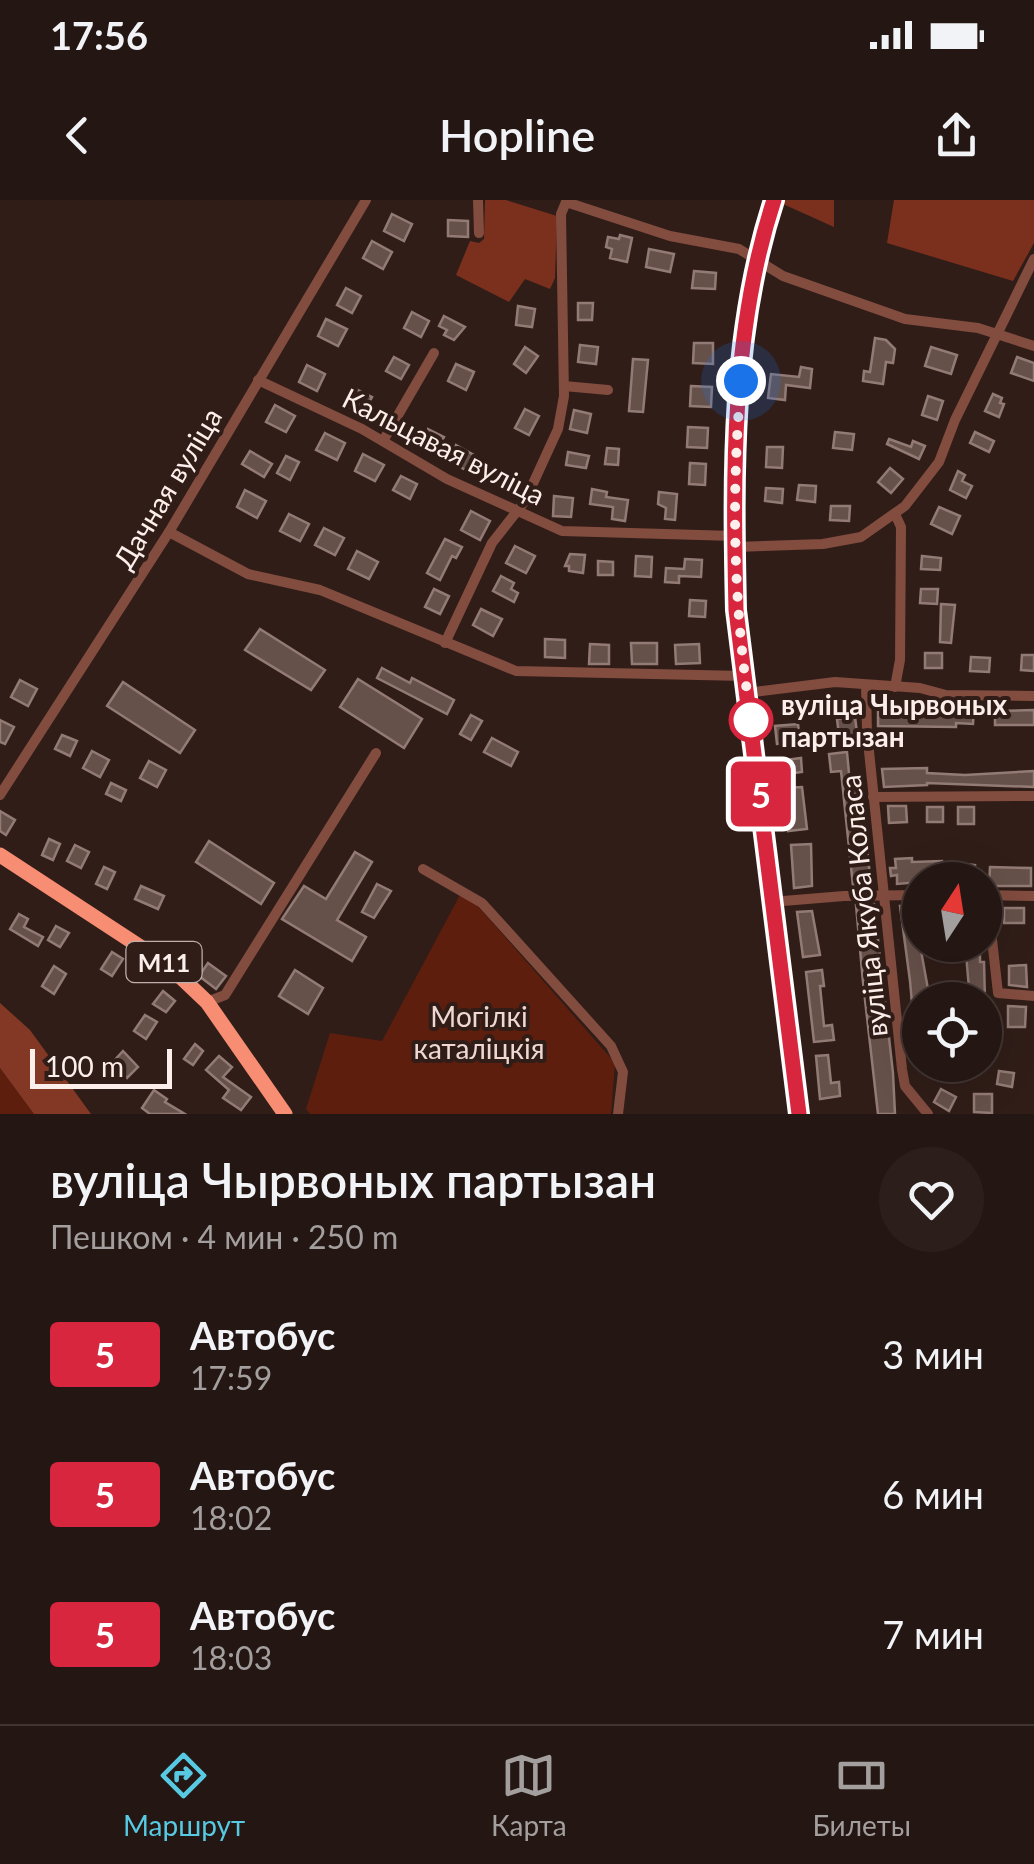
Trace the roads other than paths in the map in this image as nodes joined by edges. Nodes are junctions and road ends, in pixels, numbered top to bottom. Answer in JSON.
{"nodes":[{"id":1,"x":366,"y":200,"type":"edge"},
{"id":2,"x":478,"y":200,"type":"edge"},
{"id":3,"x":774,"y":200,"type":"edge"},
{"id":4,"x":564,"y":201,"type":"edge"},
{"id":5,"x":479,"y":233,"type":"dead end"},
{"id":6,"x":757,"y":257,"type":"junction"},
{"id":7,"x":1034,"y":259,"type":"edge"},
{"id":8,"x":998,"y":334,"type":"junction"},
{"id":9,"x":1034,"y":346,"type":"edge"},
{"id":10,"x":434,"y":354,"type":"dead end"},
{"id":11,"x":258,"y":380,"type":"junction"},
{"id":12,"x":564,"y":386,"type":"junction"},
{"id":13,"x":608,"y":390,"type":"dead end"},
{"id":14,"x":383,"y":441,"type":"junction"},
{"id":15,"x":517,"y":513,"type":"junction"},
{"id":16,"x":895,"y":514,"type":"junction"},
{"id":17,"x":168,"y":532,"type":"junction"},
{"id":18,"x":734,"y":542,"type":"junction"},
{"id":19,"x":445,"y":643,"type":"junction"},
{"id":20,"x":744,"y":676,"type":"junction"},
{"id":21,"x":866,"y":685,"type":"junction"},
{"id":22,"x":896,"y":687,"type":"junction"},
{"id":23,"x":746,"y":693,"type":"junction"},
{"id":24,"x":1034,"y":696,"type":"edge"},
{"id":25,"x":376,"y":753,"type":"dead end"},
{"id":26,"x":0,"y":795,"type":"edge"},
{"id":27,"x":1034,"y":796,"type":"edge"},
{"id":28,"x":874,"y":797,"type":"junction"},
{"id":29,"x":0,"y":855,"type":"edge"},
{"id":30,"x":423,"y":869,"type":"dead end"},
{"id":31,"x":882,"y":895,"type":"junction"},
{"id":32,"x":902,"y":895,"type":"edge"},
{"id":33,"x":1002,"y":895,"type":"edge"},
{"id":34,"x":1034,"y":896,"type":"edge"},
{"id":35,"x":772,"y":902,"type":"junction"},
{"id":36,"x":994,"y":962,"type":"edge"},
{"id":37,"x":1034,"y":996,"type":"edge"},
{"id":38,"x":208,"y":1002,"type":"junction"},
{"id":39,"x":285,"y":1114,"type":"edge"},
{"id":40,"x":618,"y":1114,"type":"edge"},
{"id":41,"x":799,"y":1114,"type":"edge"},
{"id":42,"x":928,"y":1114,"type":"edge"}],
"edges":[{"from":1,"to":11,"type":"street","name":"Дачная вуліца"},
{"from":2,"to":5,"type":"street"},
{"from":3,"to":6,"type":"street"},
{"from":4,"to":6,"type":"street"},
{"from":4,"to":12,"type":"street"},
{"from":6,"to":8,"type":"street"},
{"from":6,"to":18,"type":"street"},
{"from":7,"to":8,"type":"street","name":"Кальцавая вуліца"},
{"from":8,"to":9,"type":"street"},
{"from":8,"to":16,"type":"street","name":"Кальцавая вуліца"},
{"from":10,"to":14,"type":"street"},
{"from":11,"to":14,"type":"street","name":"Кальцавая вуліца"},
{"from":11,"to":17,"type":"street","name":"Дачная вуліца"},
{"from":12,"to":13,"type":"street"},
{"from":12,"to":15,"type":"street"},
{"from":14,"to":15,"type":"street","name":"Кальцавая вуліца"},
{"from":15,"to":18,"type":"street","name":"Кальцавая вуліца"},
{"from":15,"to":19,"type":"street"},
{"from":16,"to":18,"type":"street","name":"Кальцавая вуліца"},
{"from":16,"to":22,"type":"street"},
{"from":17,"to":19,"type":"street"},
{"from":17,"to":26,"type":"street","name":"Дачная вуліца"},
{"from":18,"to":20,"type":"street"},
{"from":19,"to":20,"type":"street"},
{"from":20,"to":23,"type":"street"},
{"from":21,"to":22,"type":"street"},
{"from":21,"to":23,"type":"street"},
{"from":21,"to":28,"type":"street","name":"вуліца Якуба Коласа"},
{"from":22,"to":24,"type":"street"},
{"from":23,"to":35,"type":"street"},
{"from":25,"to":38,"type":"street"},
{"from":27,"to":28,"type":"street"},
{"from":28,"to":31,"type":"street","name":"вуліца Якуба Коласа"},
{"from":29,"to":38,"type":"highway","number":"М11"},
{"from":30,"to":40,"type":"street"},
{"from":31,"to":32,"type":"street"},
{"from":31,"to":35,"type":"street"},
{"from":31,"to":42,"type":"street","name":"вуліца Якуба Коласа"},
{"from":33,"to":34,"type":"street"},
{"from":35,"to":41,"type":"street"},
{"from":36,"to":37,"type":"street"},
{"from":38,"to":39,"type":"highway","number":"М11"}]}
